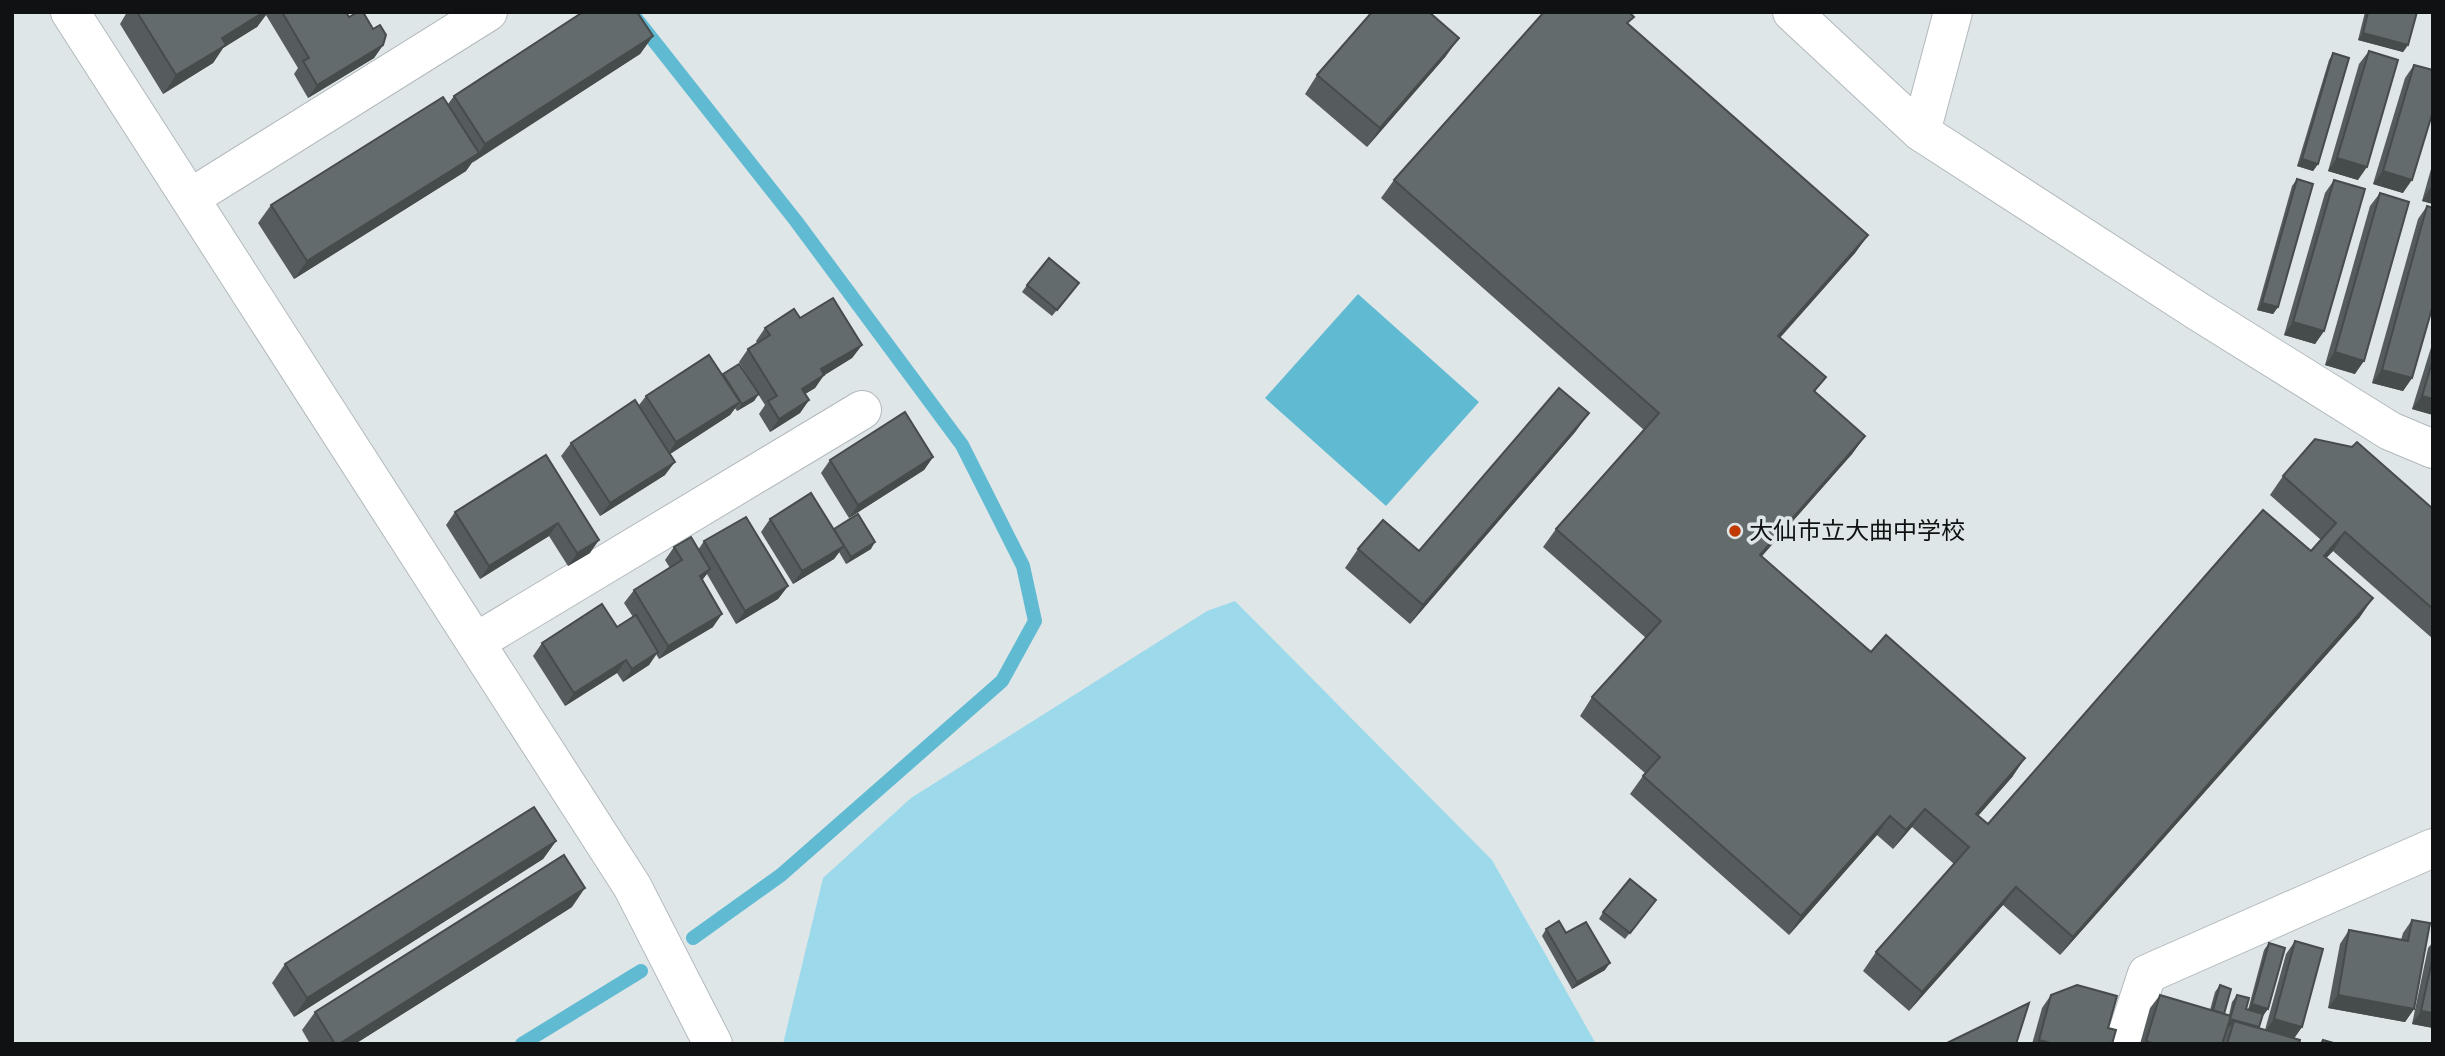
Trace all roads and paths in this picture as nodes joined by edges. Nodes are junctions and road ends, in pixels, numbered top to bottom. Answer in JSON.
{"nodes":[{"id":1,"x":70,"y":12,"type":"edge"},
{"id":2,"x":488,"y":12,"type":"edge"},
{"id":3,"x":1792,"y":12,"type":"edge"},
{"id":4,"x":1953,"y":12,"type":"edge"},
{"id":5,"x":1922,"y":132,"type":"junction"},
{"id":6,"x":190,"y":198,"type":"junction"},
{"id":7,"x":862,"y":410,"type":"dead end"},
{"id":8,"x":2433,"y":449,"type":"edge"},
{"id":9,"x":476,"y":642,"type":"junction"},
{"id":10,"x":2433,"y":848,"type":"edge"},
{"id":11,"x":713,"y":1044,"type":"edge"},
{"id":12,"x":2124,"y":1044,"type":"edge"}],
"edges":[{"from":1,"to":6,"type":"street"},
{"from":2,"to":6,"type":"street"},
{"from":3,"to":5,"type":"street"},
{"from":4,"to":5,"type":"street"},
{"from":5,"to":8,"type":"street"},
{"from":6,"to":9,"type":"street"},
{"from":7,"to":9,"type":"street"},
{"from":9,"to":11,"type":"street"},
{"from":10,"to":12,"type":"street"}]}
